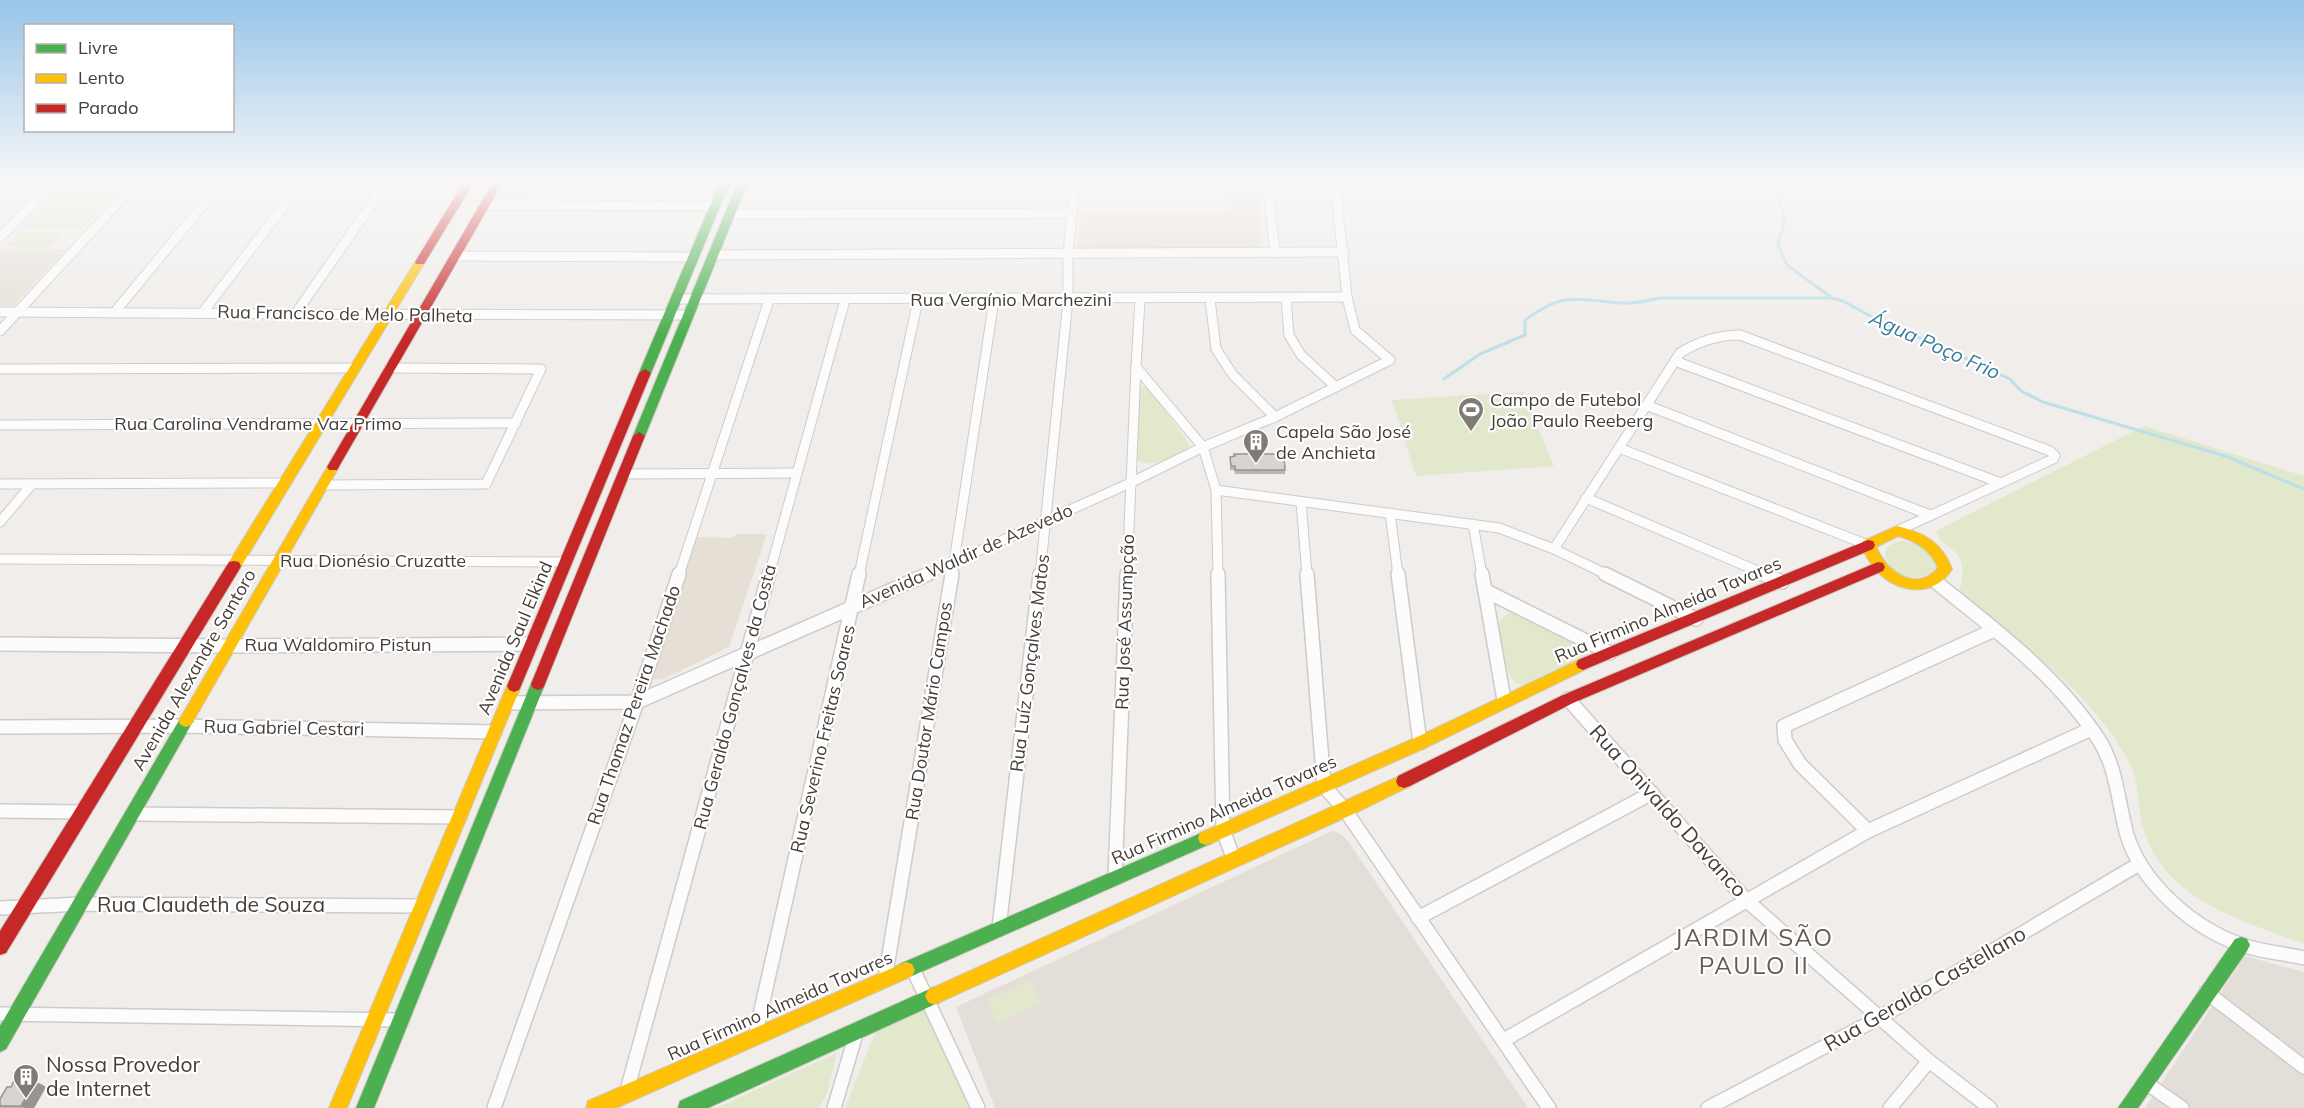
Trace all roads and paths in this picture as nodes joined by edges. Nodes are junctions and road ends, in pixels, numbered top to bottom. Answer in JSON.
{"nodes":[{"id":1,"x":89,"y":234,"type":"edge"},
{"id":2,"x":179,"y":234,"type":"edge"},
{"id":3,"x":263,"y":234,"type":"edge"},
{"id":4,"x":351,"y":234,"type":"edge"},
{"id":5,"x":436,"y":234,"type":"edge"},
{"id":6,"x":468,"y":234,"type":"edge"},
{"id":7,"x":703,"y":234,"type":"edge"},
{"id":8,"x":722,"y":234,"type":"edge"},
{"id":9,"x":1070,"y":234,"type":"edge"},
{"id":10,"x":1273,"y":234,"type":"edge"},
{"id":11,"x":1342,"y":234,"type":"edge"},
{"id":12,"x":1344,"y":252,"type":"junction"},
{"id":13,"x":1275,"y":253,"type":"junction"},
{"id":14,"x":1068,"y":254,"type":"junction"},
{"id":15,"x":713,"y":255,"type":"junction"},
{"id":16,"x":455,"y":256,"type":"junction"},
{"id":17,"x":693,"y":257,"type":"junction"},
{"id":18,"x":1347,"y":297,"type":"junction"},
{"id":19,"x":676,"y":299,"type":"junction"},
{"id":20,"x":695,"y":299,"type":"junction"},
{"id":21,"x":1210,"y":299,"type":"junction"},
{"id":22,"x":1286,"y":299,"type":"junction"},
{"id":23,"x":769,"y":300,"type":"junction"},
{"id":24,"x":844,"y":300,"type":"junction"},
{"id":25,"x":918,"y":300,"type":"junction"},
{"id":26,"x":994,"y":300,"type":"junction"},
{"id":27,"x":1068,"y":300,"type":"junction"},
{"id":28,"x":1140,"y":300,"type":"junction"},
{"id":29,"x":0,"y":312,"type":"edge"},
{"id":30,"x":17,"y":312,"type":"junction"},
{"id":31,"x":203,"y":312,"type":"junction"},
{"id":32,"x":114,"y":313,"type":"junction"},
{"id":33,"x":296,"y":313,"type":"junction"},
{"id":34,"x":385,"y":315,"type":"junction"},
{"id":35,"x":669,"y":315,"type":"junction"},
{"id":36,"x":689,"y":315,"type":"junction"},
{"id":37,"x":420,"y":316,"type":"junction"},
{"id":38,"x":0,"y":331,"type":"edge"},
{"id":39,"x":1675,"y":361,"type":"junction"},
{"id":40,"x":1136,"y":367,"type":"junction"},
{"id":41,"x":353,"y":368,"type":"junction"},
{"id":42,"x":389,"y":368,"type":"junction"},
{"id":43,"x":0,"y":369,"type":"edge"},
{"id":44,"x":1336,"y":387,"type":"junction"},
{"id":45,"x":1646,"y":405,"type":"junction"},
{"id":46,"x":1275,"y":417,"type":"junction"},
{"id":47,"x":319,"y":423,"type":"junction"},
{"id":48,"x":516,"y":423,"type":"junction"},
{"id":49,"x":357,"y":424,"type":"junction"},
{"id":50,"x":0,"y":425,"type":"edge"},
{"id":51,"x":1203,"y":447,"type":"junction"},
{"id":52,"x":1619,"y":448,"type":"junction"},
{"id":53,"x":711,"y":473,"type":"junction"},
{"id":54,"x":797,"y":473,"type":"junction"},
{"id":55,"x":624,"y":474,"type":"junction"},
{"id":56,"x":282,"y":483,"type":"junction"},
{"id":57,"x":1130,"y":483,"type":"junction"},
{"id":58,"x":2001,"y":483,"type":"junction"},
{"id":59,"x":0,"y":484,"type":"edge"},
{"id":60,"x":32,"y":484,"type":"junction"},
{"id":61,"x":322,"y":485,"type":"junction"},
{"id":62,"x":1216,"y":490,"type":"junction"},
{"id":63,"x":1586,"y":498,"type":"junction"},
{"id":64,"x":1301,"y":502,"type":"junction"},
{"id":65,"x":1390,"y":513,"type":"junction"},
{"id":66,"x":1930,"y":515,"type":"junction"},
{"id":67,"x":1046,"y":520,"type":"junction"},
{"id":68,"x":0,"y":522,"type":"edge"},
{"id":69,"x":1473,"y":524,"type":"junction"},
{"id":70,"x":1897,"y":531,"type":"junction"},
{"id":71,"x":578,"y":534,"type":"junction"},
{"id":72,"x":599,"y":536,"type":"junction"},
{"id":73,"x":1868,"y":545,"type":"junction"},
{"id":74,"x":1554,"y":549,"type":"junction"},
{"id":75,"x":0,"y":559,"type":"edge"},
{"id":76,"x":236,"y":559,"type":"junction"},
{"id":77,"x":279,"y":560,"type":"junction"},
{"id":78,"x":566,"y":562,"type":"junction"},
{"id":79,"x":954,"y":562,"type":"junction"},
{"id":80,"x":1878,"y":567,"type":"junction"},
{"id":81,"x":1782,"y":582,"type":"junction"},
{"id":82,"x":1936,"y":582,"type":"junction"},
{"id":83,"x":1486,"y":591,"type":"junction"},
{"id":84,"x":852,"y":608,"type":"junction"},
{"id":85,"x":1696,"y":619,"type":"junction"},
{"id":86,"x":1994,"y":630,"type":"junction"},
{"id":87,"x":0,"y":644,"type":"edge"},
{"id":88,"x":184,"y":644,"type":"junction"},
{"id":89,"x":532,"y":644,"type":"junction"},
{"id":90,"x":229,"y":646,"type":"junction"},
{"id":91,"x":1610,"y":653,"type":"junction"},
{"id":92,"x":746,"y":656,"type":"junction"},
{"id":93,"x":1568,"y":699,"type":"junction"},
{"id":94,"x":1504,"y":700,"type":"junction"},
{"id":95,"x":531,"y":702,"type":"junction"},
{"id":96,"x":637,"y":702,"type":"junction"},
{"id":97,"x":507,"y":703,"type":"junction"},
{"id":98,"x":183,"y":726,"type":"junction"},
{"id":99,"x":0,"y":727,"type":"edge"},
{"id":100,"x":134,"y":727,"type":"junction"},
{"id":101,"x":2091,"y":729,"type":"junction"},
{"id":102,"x":495,"y":732,"type":"junction"},
{"id":103,"x":1420,"y":743,"type":"junction"},
{"id":104,"x":1324,"y":786,"type":"junction"},
{"id":105,"x":1652,"y":793,"type":"junction"},
{"id":106,"x":1345,"y":810,"type":"junction"},
{"id":107,"x":0,"y":811,"type":"edge"},
{"id":108,"x":82,"y":812,"type":"junction"},
{"id":109,"x":132,"y":814,"type":"junction"},
{"id":110,"x":460,"y":817,"type":"junction"},
{"id":111,"x":1223,"y":830,"type":"junction"},
{"id":112,"x":1868,"y":831,"type":"junction"},
{"id":113,"x":1234,"y":860,"type":"junction"},
{"id":114,"x":2139,"y":864,"type":"junction"},
{"id":115,"x":1115,"y":878,"type":"junction"},
{"id":116,"x":1745,"y":899,"type":"junction"},
{"id":117,"x":80,"y":904,"type":"junction"},
{"id":118,"x":423,"y":906,"type":"junction"},
{"id":119,"x":0,"y":908,"type":"edge"},
{"id":120,"x":24,"y":908,"type":"junction"},
{"id":121,"x":1418,"y":918,"type":"junction"},
{"id":122,"x":999,"y":928,"type":"junction"},
{"id":123,"x":2241,"y":945,"type":"junction"},
{"id":124,"x":0,"y":946,"type":"edge"},
{"id":125,"x":2304,"y":958,"type":"edge"},
{"id":126,"x":912,"y":966,"type":"junction"},
{"id":127,"x":885,"y":979,"type":"junction"},
{"id":128,"x":2206,"y":992,"type":"junction"},
{"id":129,"x":927,"y":1000,"type":"junction"},
{"id":130,"x":18,"y":1012,"type":"junction"},
{"id":131,"x":0,"y":1014,"type":"edge"},
{"id":132,"x":1879,"y":1018,"type":"junction"},
{"id":133,"x":375,"y":1019,"type":"junction"},
{"id":134,"x":400,"y":1020,"type":"junction"},
{"id":135,"x":857,"y":1031,"type":"junction"},
{"id":136,"x":755,"y":1037,"type":"junction"},
{"id":137,"x":1504,"y":1040,"type":"junction"},
{"id":138,"x":0,"y":1043,"type":"edge"},
{"id":139,"x":1929,"y":1061,"type":"junction"},
{"id":140,"x":2304,"y":1067,"type":"edge"},
{"id":141,"x":2145,"y":1082,"type":"junction"},
{"id":142,"x":626,"y":1094,"type":"junction"},
{"id":143,"x":338,"y":1108,"type":"edge"},
{"id":144,"x":365,"y":1108,"type":"edge"},
{"id":145,"x":494,"y":1108,"type":"edge"},
{"id":146,"x":595,"y":1108,"type":"edge"},
{"id":147,"x":687,"y":1108,"type":"edge"},
{"id":148,"x":834,"y":1108,"type":"edge"},
{"id":149,"x":978,"y":1108,"type":"edge"},
{"id":150,"x":1549,"y":1108,"type":"edge"},
{"id":151,"x":1708,"y":1108,"type":"edge"},
{"id":152,"x":1890,"y":1108,"type":"edge"},
{"id":153,"x":1990,"y":1108,"type":"edge"},
{"id":154,"x":2127,"y":1108,"type":"edge"},
{"id":155,"x":2182,"y":1108,"type":"edge"}],
"edges":[{"from":1,"to":30,"type":"street"},
{"from":2,"to":32,"type":"street"},
{"from":3,"to":31,"type":"street"},
{"from":4,"to":33,"type":"street"},
{"from":5,"to":34,"type":"street","name":"Avenida Alexandre Santoro"},
{"from":6,"to":16,"type":"street","name":"Avenida Alexandre Santoro"},
{"from":7,"to":17,"type":"street","name":"Avenida Saul Elkind"},
{"from":8,"to":15,"type":"street","name":"Avenida Saul Elkind"},
{"from":9,"to":14,"type":"street","name":"Rua Luíz Gonçalves Matos"},
{"from":10,"to":13,"type":"street"},
{"from":11,"to":12,"type":"street"},
{"from":12,"to":13,"type":"street"},
{"from":12,"to":18,"type":"street"},
{"from":13,"to":14,"type":"street"},
{"from":14,"to":15,"type":"street"},
{"from":14,"to":27,"type":"street","name":"Rua Luíz Gonçalves Matos"},
{"from":15,"to":20,"type":"street","name":"Avenida Saul Elkind"},
{"from":16,"to":17,"type":"street"},
{"from":16,"to":37,"type":"street","name":"Avenida Alexandre Santoro"},
{"from":17,"to":19,"type":"street","name":"Avenida Saul Elkind"},
{"from":18,"to":22,"type":"street","name":"Rua Vergínio Marchezini"},
{"from":18,"to":44,"type":"street","name":"Avenida Waldir de Azevedo"},
{"from":19,"to":20,"type":"street","name":"Rua Vergínio Marchezini"},
{"from":19,"to":35,"type":"street","name":"Avenida Saul Elkind"},
{"from":20,"to":23,"type":"street","name":"Rua Vergínio Marchezini"},
{"from":20,"to":36,"type":"street","name":"Avenida Saul Elkind"},
{"from":21,"to":22,"type":"street","name":"Rua Vergínio Marchezini"},
{"from":21,"to":28,"type":"street","name":"Rua Vergínio Marchezini"},
{"from":21,"to":46,"type":"street"},
{"from":22,"to":44,"type":"street"},
{"from":23,"to":24,"type":"street","name":"Rua Vergínio Marchezini"},
{"from":23,"to":53,"type":"street","name":"Rua Thomaz Pereira Machado"},
{"from":24,"to":25,"type":"street","name":"Rua Vergínio Marchezini"},
{"from":24,"to":54,"type":"street","name":"Rua Geraldo Gonçalves da Costa"},
{"from":25,"to":26,"type":"street","name":"Rua Vergínio Marchezini"},
{"from":25,"to":84,"type":"street","name":"Rua Severino Freitas Soares"},
{"from":26,"to":27,"type":"street","name":"Rua Vergínio Marchezini"},
{"from":26,"to":79,"type":"street","name":"Rua Doutor Mário Campos"},
{"from":27,"to":28,"type":"street","name":"Rua Vergínio Marchezini"},
{"from":27,"to":67,"type":"street","name":"Rua Luíz Gonçalves Matos"},
{"from":28,"to":40,"type":"street","name":"Rua José Assumpção"},
{"from":29,"to":30,"type":"street","name":"Rua Francisco de Melo Palheta"},
{"from":30,"to":32,"type":"street","name":"Rua Francisco de Melo Palheta"},
{"from":30,"to":38,"type":"street"},
{"from":31,"to":32,"type":"street","name":"Rua Francisco de Melo Palheta"},
{"from":31,"to":33,"type":"street","name":"Rua Francisco de Melo Palheta"},
{"from":33,"to":34,"type":"street","name":"Rua Francisco de Melo Palheta"},
{"from":34,"to":37,"type":"street","name":"Rua Francisco de Melo Palheta"},
{"from":34,"to":41,"type":"street","name":"Avenida Alexandre Santoro"},
{"from":35,"to":36,"type":"street","name":"Rua Francisco de Melo Palheta"},
{"from":35,"to":37,"type":"street","name":"Rua Francisco de Melo Palheta"},
{"from":35,"to":71,"type":"street","name":"Avenida Saul Elkind"},
{"from":36,"to":55,"type":"street","name":"Avenida Saul Elkind"},
{"from":37,"to":42,"type":"street","name":"Avenida Alexandre Santoro"},
{"from":39,"to":45,"type":"street"},
{"from":39,"to":58,"type":"street"},
{"from":39,"to":58,"type":"street","name":"Rua Firmino Almeida Tavares"},
{"from":40,"to":51,"type":"street"},
{"from":40,"to":57,"type":"street","name":"Rua José Assumpção"},
{"from":41,"to":43,"type":"street"},
{"from":41,"to":47,"type":"street","name":"Avenida Alexandre Santoro"},
{"from":42,"to":48,"type":"street"},
{"from":42,"to":49,"type":"street","name":"Avenida Alexandre Santoro"},
{"from":44,"to":46,"type":"street","name":"Avenida Waldir de Azevedo"},
{"from":45,"to":52,"type":"street"},
{"from":45,"to":66,"type":"street"},
{"from":46,"to":51,"type":"street","name":"Avenida Waldir de Azevedo"},
{"from":47,"to":49,"type":"street","name":"Rua Carolina Vendrame Vaz Primo"},
{"from":47,"to":50,"type":"street","name":"Rua Carolina Vendrame Vaz Primo"},
{"from":47,"to":56,"type":"street","name":"Avenida Alexandre Santoro"},
{"from":48,"to":49,"type":"street","name":"Rua Carolina Vendrame Vaz Primo"},
{"from":48,"to":61,"type":"street"},
{"from":49,"to":61,"type":"street","name":"Avenida Alexandre Santoro"},
{"from":51,"to":57,"type":"street","name":"Avenida Waldir de Azevedo"},
{"from":51,"to":62,"type":"street"},
{"from":52,"to":63,"type":"street"},
{"from":52,"to":73,"type":"street"},
{"from":53,"to":54,"type":"street"},
{"from":53,"to":55,"type":"street"},
{"from":53,"to":96,"type":"street","name":"Rua Thomaz Pereira Machado"},
{"from":54,"to":92,"type":"street","name":"Rua Geraldo Gonçalves da Costa"},
{"from":55,"to":72,"type":"street","name":"Avenida Saul Elkind"},
{"from":56,"to":60,"type":"street"},
{"from":56,"to":76,"type":"street","name":"Avenida Alexandre Santoro"},
{"from":57,"to":67,"type":"street","name":"Avenida Waldir de Azevedo"},
{"from":57,"to":115,"type":"street","name":"Rua José Assumpção"},
{"from":58,"to":66,"type":"street","name":"Rua Firmino Almeida Tavares"},
{"from":59,"to":60,"type":"street"},
{"from":60,"to":68,"type":"street"},
{"from":61,"to":77,"type":"street","name":"Avenida Alexandre Santoro"},
{"from":62,"to":64,"type":"street"},
{"from":62,"to":111,"type":"street"},
{"from":63,"to":74,"type":"street"},
{"from":63,"to":81,"type":"street"},
{"from":64,"to":65,"type":"street"},
{"from":64,"to":104,"type":"street"},
{"from":65,"to":69,"type":"street"},
{"from":65,"to":103,"type":"street"},
{"from":66,"to":70,"type":"street","name":"Rua Firmino Almeida Tavares"},
{"from":67,"to":79,"type":"street","name":"Avenida Waldir de Azevedo"},
{"from":67,"to":122,"type":"street","name":"Rua Luíz Gonçalves Matos"},
{"from":69,"to":74,"type":"street"},
{"from":69,"to":83,"type":"street"},
{"from":70,"to":73,"type":"street","name":"Rua Firmino Almeida Tavares"},
{"from":70,"to":82,"type":"street"},
{"from":71,"to":72,"type":"street"},
{"from":71,"to":78,"type":"street","name":"Avenida Saul Elkind"},
{"from":72,"to":95,"type":"street","name":"Avenida Saul Elkind"},
{"from":73,"to":80,"type":"street"},
{"from":73,"to":81,"type":"street","name":"Rua Firmino Almeida Tavares"},
{"from":74,"to":85,"type":"street"},
{"from":75,"to":76,"type":"street","name":"Rua Dionésio Cruzatte"},
{"from":76,"to":77,"type":"street","name":"Rua Dionésio Cruzatte"},
{"from":76,"to":88,"type":"street","name":"Avenida Alexandre Santoro"},
{"from":77,"to":78,"type":"street","name":"Rua Dionésio Cruzatte"},
{"from":77,"to":90,"type":"street","name":"Avenida Alexandre Santoro"},
{"from":78,"to":89,"type":"street","name":"Avenida Saul Elkind"},
{"from":79,"to":84,"type":"street","name":"Avenida Waldir de Azevedo"},
{"from":79,"to":127,"type":"street","name":"Rua Doutor Mário Campos"},
{"from":80,"to":82,"type":"street"},
{"from":80,"to":93,"type":"street"},
{"from":81,"to":85,"type":"street","name":"Rua Firmino Almeida Tavares"},
{"from":82,"to":86,"type":"street"},
{"from":83,"to":91,"type":"street"},
{"from":83,"to":94,"type":"street"},
{"from":84,"to":92,"type":"street","name":"Avenida Waldir de Azevedo"},
{"from":84,"to":136,"type":"street","name":"Rua Severino Freitas Soares"},
{"from":85,"to":91,"type":"street","name":"Rua Firmino Almeida Tavares"},
{"from":86,"to":101,"type":"street"},
{"from":86,"to":112,"type":"street"},
{"from":87,"to":88,"type":"street","name":"Rua Waldomiro Pistun"},
{"from":88,"to":90,"type":"street","name":"Rua Waldomiro Pistun"},
{"from":88,"to":100,"type":"street","name":"Avenida Alexandre Santoro"},
{"from":89,"to":90,"type":"street","name":"Rua Waldomiro Pistun"},
{"from":89,"to":97,"type":"street","name":"Avenida Saul Elkind"},
{"from":90,"to":98,"type":"street","name":"Avenida Alexandre Santoro"},
{"from":91,"to":94,"type":"street","name":"Rua Firmino Almeida Tavares"},
{"from":92,"to":96,"type":"street","name":"Avenida Waldir de Azevedo"},
{"from":92,"to":142,"type":"street","name":"Rua Geraldo Gonçalves da Costa"},
{"from":93,"to":105,"type":"street","name":"Rua Onivaldo Davanco"},
{"from":93,"to":106,"type":"street"},
{"from":94,"to":103,"type":"street","name":"Rua Firmino Almeida Tavares"},
{"from":95,"to":96,"type":"street","name":"Avenida Waldir de Azevedo"},
{"from":95,"to":97,"type":"street","name":"Avenida Waldir de Azevedo"},
{"from":95,"to":134,"type":"street","name":"Avenida Saul Elkind"},
{"from":96,"to":145,"type":"street","name":"Rua Thomaz Pereira Machado"},
{"from":97,"to":102,"type":"street","name":"Avenida Saul Elkind"},
{"from":98,"to":100,"type":"street","name":"Rua Gabriel Cestari"},
{"from":98,"to":102,"type":"street","name":"Rua Gabriel Cestari"},
{"from":98,"to":109,"type":"street","name":"Avenida Alexandre Santoro"},
{"from":99,"to":100,"type":"street","name":"Rua Gabriel Cestari"},
{"from":100,"to":108,"type":"street","name":"Avenida Alexandre Santoro"},
{"from":101,"to":112,"type":"street"},
{"from":101,"to":114,"type":"street"},
{"from":102,"to":110,"type":"street","name":"Avenida Saul Elkind"},
{"from":103,"to":104,"type":"street","name":"Rua Firmino Almeida Tavares"},
{"from":104,"to":106,"type":"street"},
{"from":104,"to":111,"type":"street","name":"Rua Firmino Almeida Tavares"},
{"from":105,"to":116,"type":"street","name":"Rua Onivaldo Davanco"},
{"from":105,"to":121,"type":"street"},
{"from":106,"to":113,"type":"street"},
{"from":106,"to":121,"type":"street"},
{"from":107,"to":108,"type":"street"},
{"from":108,"to":120,"type":"street","name":"Avenida Alexandre Santoro"},
{"from":109,"to":110,"type":"street"},
{"from":109,"to":117,"type":"street","name":"Avenida Alexandre Santoro"},
{"from":110,"to":118,"type":"street","name":"Avenida Saul Elkind"},
{"from":111,"to":113,"type":"street"},
{"from":111,"to":115,"type":"street","name":"Rua Firmino Almeida Tavares"},
{"from":112,"to":116,"type":"street"},
{"from":113,"to":129,"type":"street"},
{"from":114,"to":123,"type":"street"},
{"from":114,"to":132,"type":"street","name":"Rua Geraldo Castellano"},
{"from":115,"to":122,"type":"street","name":"Rua Firmino Almeida Tavares"},
{"from":116,"to":132,"type":"street","name":"Rua Onivaldo Davanco"},
{"from":116,"to":137,"type":"street"},
{"from":117,"to":118,"type":"street","name":"Rua Claudeth de Souza"},
{"from":117,"to":120,"type":"street","name":"Rua Claudeth de Souza"},
{"from":117,"to":130,"type":"street","name":"Avenida Alexandre Santoro"},
{"from":118,"to":133,"type":"street","name":"Avenida Saul Elkind"},
{"from":119,"to":120,"type":"street","name":"Rua Claudeth de Souza"},
{"from":120,"to":124,"type":"street","name":"Avenida Alexandre Santoro"},
{"from":121,"to":137,"type":"street"},
{"from":122,"to":126,"type":"street","name":"Rua Firmino Almeida Tavares"},
{"from":123,"to":125,"type":"street"},
{"from":123,"to":128,"type":"street"},
{"from":126,"to":127,"type":"street","name":"Rua Firmino Almeida Tavares"},
{"from":126,"to":129,"type":"street"},
{"from":127,"to":136,"type":"street","name":"Rua Firmino Almeida Tavares"},
{"from":128,"to":140,"type":"street"},
{"from":128,"to":141,"type":"street"},
{"from":129,"to":135,"type":"street"},
{"from":129,"to":149,"type":"street"},
{"from":130,"to":131,"type":"street"},
{"from":130,"to":133,"type":"street"},
{"from":130,"to":138,"type":"street","name":"Avenida Alexandre Santoro"},
{"from":132,"to":139,"type":"street","name":"Rua Onivaldo Davanco"},
{"from":132,"to":151,"type":"street","name":"Rua Geraldo Castellano"},
{"from":133,"to":134,"type":"street"},
{"from":133,"to":143,"type":"street","name":"Avenida Saul Elkind"},
{"from":134,"to":144,"type":"street","name":"Avenida Saul Elkind"},
{"from":135,"to":147,"type":"street"},
{"from":135,"to":148,"type":"street"},
{"from":136,"to":142,"type":"street","name":"Rua Firmino Almeida Tavares"},
{"from":137,"to":150,"type":"street"},
{"from":139,"to":152,"type":"street"},
{"from":139,"to":153,"type":"street","name":"Rua Onivaldo Davanco"},
{"from":141,"to":154,"type":"street"},
{"from":141,"to":155,"type":"street"},
{"from":142,"to":146,"type":"street","name":"Rua Firmino Almeida Tavares"}]}
